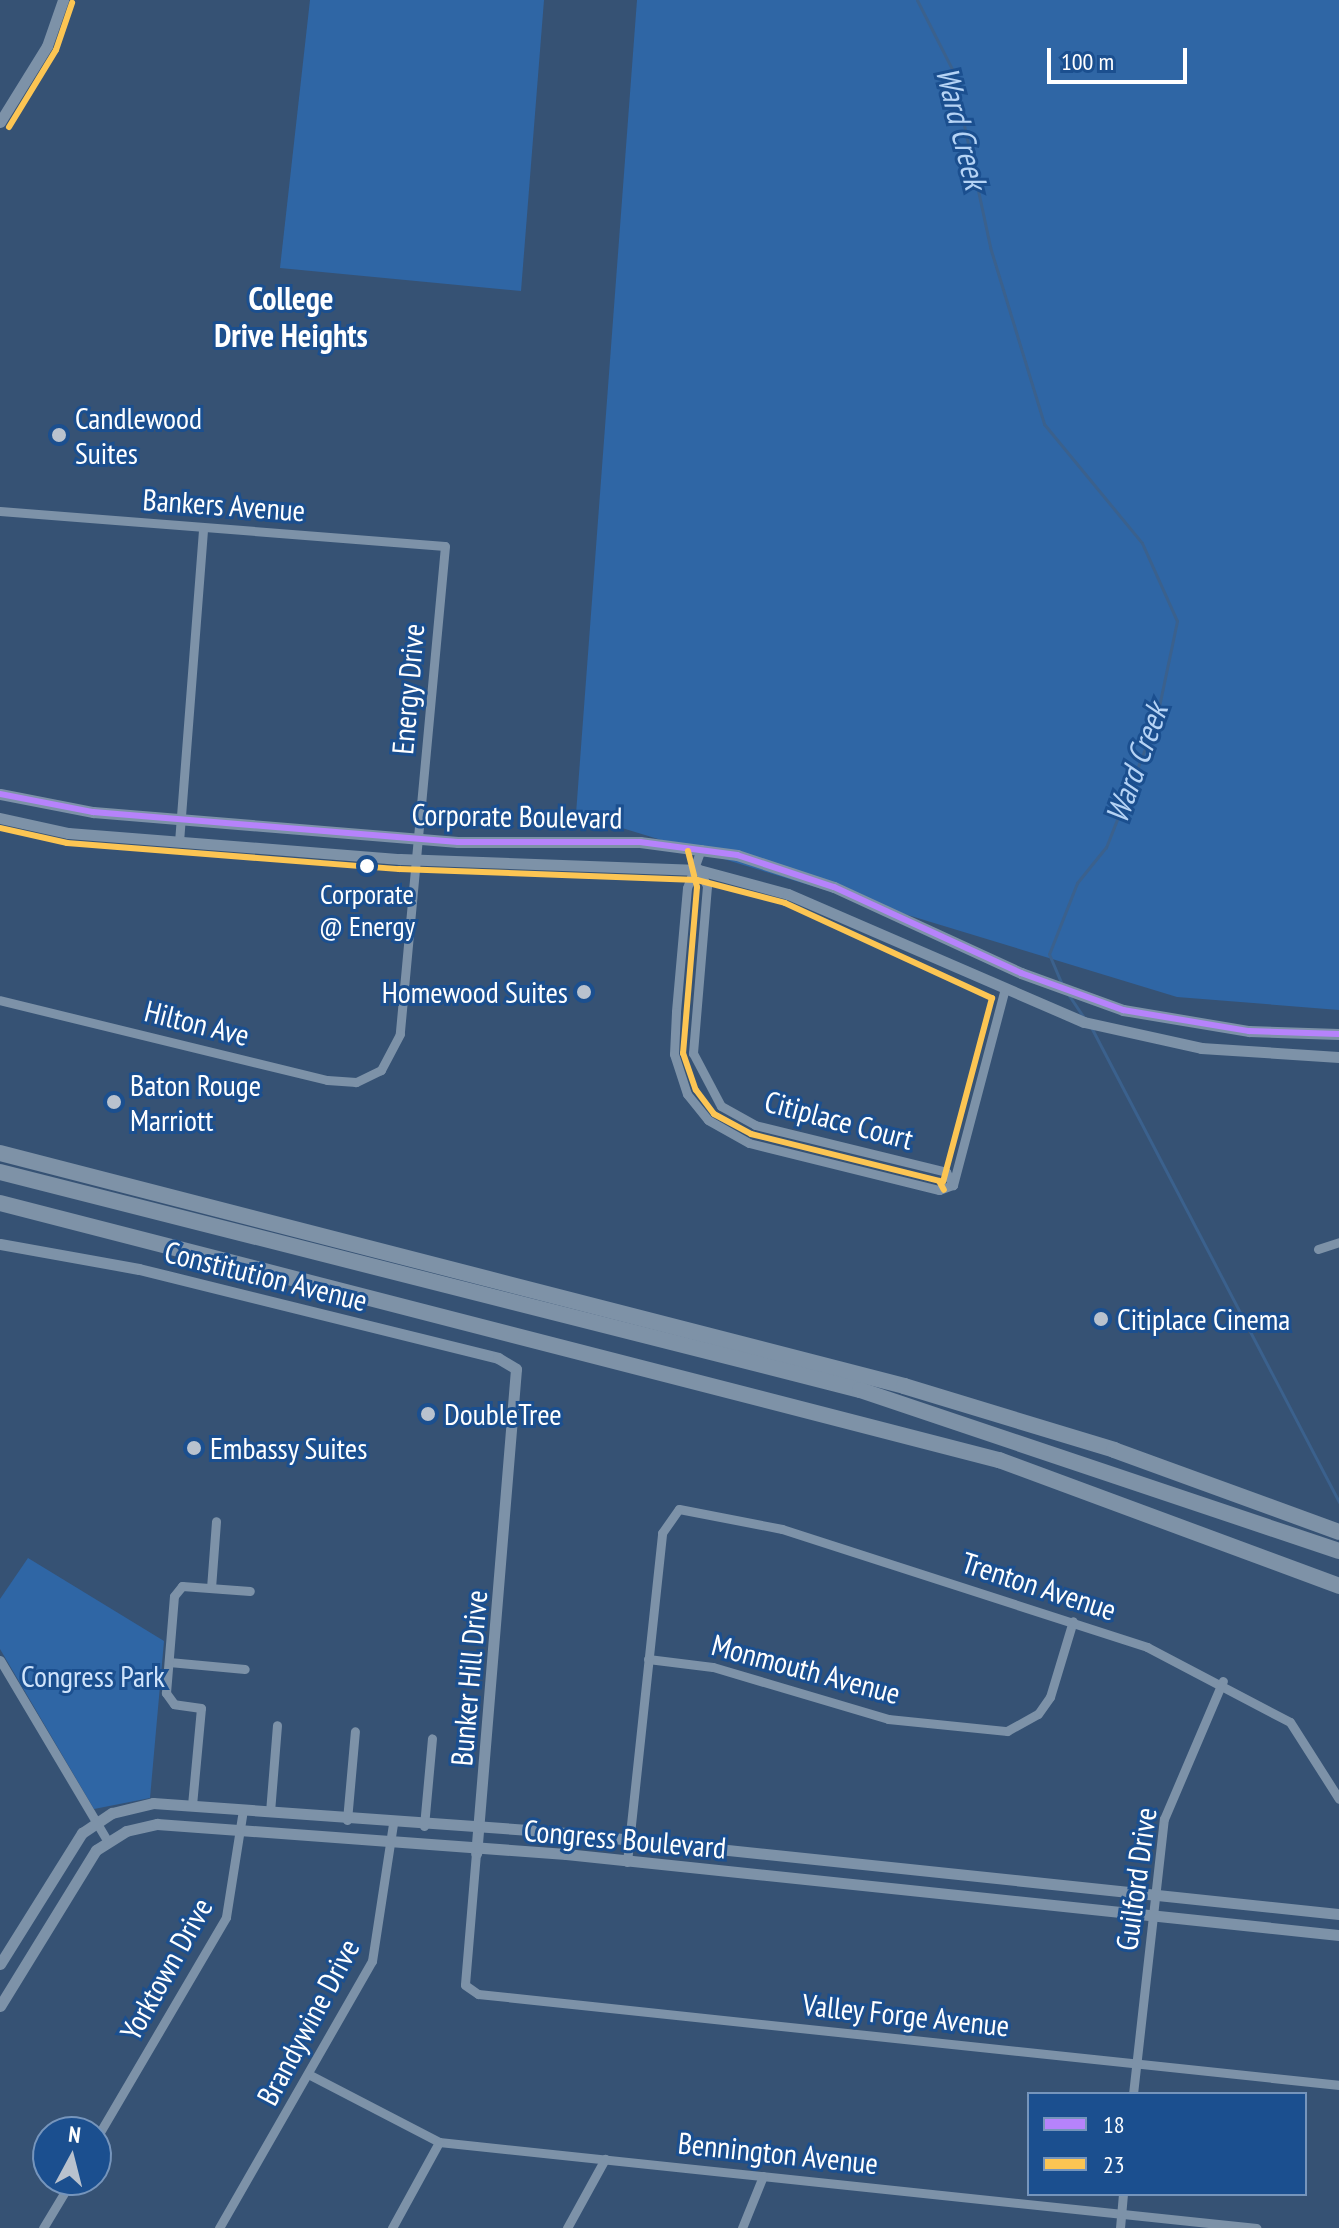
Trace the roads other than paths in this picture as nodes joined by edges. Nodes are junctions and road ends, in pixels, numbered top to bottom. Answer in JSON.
{"nodes":[{"id":1,"x":63,"y":0,"type":"edge"},
{"id":2,"x":0,"y":122,"type":"edge"},
{"id":3,"x":0,"y":511,"type":"edge"},
{"id":4,"x":203,"y":528,"type":"junction"},
{"id":5,"x":445,"y":546,"type":"joint"},
{"id":6,"x":0,"y":794,"type":"edge"},
{"id":7,"x":37,"y":805,"type":"junction"},
{"id":8,"x":181,"y":819,"type":"junction"},
{"id":9,"x":4,"y":820,"type":"edge"},
{"id":10,"x":299,"y":829,"type":"junction"},
{"id":11,"x":419,"y":839,"type":"junction"},
{"id":12,"x":179,"y":842,"type":"junction"},
{"id":13,"x":701,"y":849,"type":"junction"},
{"id":14,"x":276,"y":850,"type":"junction"},
{"id":15,"x":417,"y":860,"type":"junction"},
{"id":16,"x":699,"y":870,"type":"junction"},
{"id":17,"x":680,"y":975,"type":"junction"},
{"id":18,"x":698,"y":977,"type":"junction"},
{"id":19,"x":1004,"y":992,"type":"junction"},
{"id":20,"x":0,"y":1000,"type":"edge"},
{"id":21,"x":1339,"y":1034,"type":"edge"},
{"id":22,"x":1339,"y":1057,"type":"edge"},
{"id":23,"x":381,"y":1070,"type":"joint"},
{"id":24,"x":699,"y":1072,"type":"junction"},
{"id":25,"x":681,"y":1080,"type":"junction"},
{"id":26,"x":748,"y":1122,"type":"junction"},
{"id":27,"x":740,"y":1139,"type":"junction"},
{"id":28,"x":851,"y":1147,"type":"junction"},
{"id":29,"x":0,"y":1153,"type":"edge"},
{"id":30,"x":847,"y":1165,"type":"junction"},
{"id":31,"x":0,"y":1172,"type":"edge"},
{"id":32,"x":953,"y":1185,"type":"junction"},
{"id":33,"x":0,"y":1203,"type":"edge"},
{"id":34,"x":1339,"y":1242,"type":"edge"},
{"id":35,"x":0,"y":1244,"type":"edge"},
{"id":36,"x":1318,"y":1249,"type":"dead end"},
{"id":37,"x":516,"y":1369,"type":"joint"},
{"id":38,"x":216,"y":1521,"type":"dead end"},
{"id":39,"x":1339,"y":1532,"type":"edge"},
{"id":40,"x":1339,"y":1551,"type":"edge"},
{"id":41,"x":1339,"y":1586,"type":"edge"},
{"id":42,"x":211,"y":1588,"type":"junction"},
{"id":43,"x":250,"y":1591,"type":"dead end"},
{"id":44,"x":1073,"y":1621,"type":"junction"},
{"id":45,"x":648,"y":1659,"type":"junction"},
{"id":46,"x":0,"y":1660,"type":"edge"},
{"id":47,"x":169,"y":1662,"type":"junction"},
{"id":48,"x":245,"y":1669,"type":"dead end"},
{"id":49,"x":1223,"y":1681,"type":"junction"},
{"id":50,"x":277,"y":1725,"type":"dead end"},
{"id":51,"x":355,"y":1731,"type":"dead end"},
{"id":52,"x":432,"y":1738,"type":"dead end"},
{"id":53,"x":1339,"y":1799,"type":"edge"},
{"id":54,"x":192,"y":1805,"type":"junction"},
{"id":55,"x":243,"y":1810,"type":"junction"},
{"id":56,"x":270,"y":1812,"type":"junction"},
{"id":57,"x":347,"y":1820,"type":"junction"},
{"id":58,"x":95,"y":1822,"type":"junction"},
{"id":59,"x":393,"y":1824,"type":"junction"},
{"id":60,"x":424,"y":1826,"type":"junction"},
{"id":61,"x":479,"y":1831,"type":"junction"},
{"id":62,"x":242,"y":1832,"type":"junction"},
{"id":63,"x":107,"y":1840,"type":"junction"},
{"id":64,"x":629,"y":1840,"type":"junction"},
{"id":65,"x":391,"y":1845,"type":"junction"},
{"id":66,"x":476,"y":1853,"type":"junction"},
{"id":67,"x":804,"y":1858,"type":"junction"},
{"id":68,"x":627,"y":1862,"type":"junction"},
{"id":69,"x":980,"y":1876,"type":"junction"},
{"id":70,"x":802,"y":1879,"type":"junction"},
{"id":71,"x":1155,"y":1895,"type":"junction"},
{"id":72,"x":978,"y":1898,"type":"junction"},
{"id":73,"x":1339,"y":1914,"type":"edge"},
{"id":74,"x":1153,"y":1915,"type":"junction"},
{"id":75,"x":1339,"y":1935,"type":"edge"},
{"id":76,"x":0,"y":1964,"type":"edge"},
{"id":77,"x":469,"y":1990,"type":"joint"},
{"id":78,"x":0,"y":2006,"type":"edge"},
{"id":79,"x":1136,"y":2064,"type":"junction"},
{"id":80,"x":310,"y":2075,"type":"junction"},
{"id":81,"x":1339,"y":2085,"type":"edge"},
{"id":82,"x":1133,"y":2092,"type":"edge"},
{"id":83,"x":109,"y":2116,"type":"edge"},
{"id":84,"x":439,"y":2142,"type":"junction"},
{"id":85,"x":605,"y":2159,"type":"junction"},
{"id":86,"x":763,"y":2176,"type":"junction"},
{"id":87,"x":62,"y":2196,"type":"edge"},
{"id":88,"x":1123,"y":2196,"type":"edge"},
{"id":89,"x":1121,"y":2214,"type":"junction"},
{"id":90,"x":43,"y":2228,"type":"edge"},
{"id":91,"x":219,"y":2228,"type":"edge"},
{"id":92,"x":392,"y":2228,"type":"edge"},
{"id":93,"x":567,"y":2228,"type":"edge"},
{"id":94,"x":742,"y":2228,"type":"edge"},
{"id":95,"x":1120,"y":2228,"type":"edge"},
{"id":96,"x":1256,"y":2228,"type":"edge"}],
"edges":[{"from":1,"to":2,"type":"street"},
{"from":3,"to":4,"type":"street","name":"Bankers Avenue"},
{"from":4,"to":5,"type":"street","name":"Bankers Avenue"},
{"from":4,"to":8,"type":"street"},
{"from":5,"to":11,"type":"street","name":"Energy Drive"},
{"from":6,"to":7,"type":"street","name":"Corporate Boulevard"},
{"from":7,"to":8,"type":"street","name":"Corporate Boulevard"},
{"from":7,"to":9,"type":"street"},
{"from":8,"to":10,"type":"street","name":"Corporate Boulevard"},
{"from":8,"to":12,"type":"street"},
{"from":9,"to":12,"type":"street","name":"Corporate Boulevard"},
{"from":10,"to":11,"type":"street","name":"Corporate Boulevard"},
{"from":10,"to":14,"type":"street"},
{"from":11,"to":13,"type":"street","name":"Corporate Boulevard"},
{"from":11,"to":15,"type":"street","name":"Energy Drive"},
{"from":12,"to":14,"type":"street","name":"Corporate Boulevard"},
{"from":13,"to":16,"type":"street","name":"Citiplace Court"},
{"from":13,"to":21,"type":"street","name":"Corporate Boulevard"},
{"from":14,"to":15,"type":"street","name":"Corporate Boulevard"},
{"from":15,"to":16,"type":"street","name":"Corporate Boulevard"},
{"from":15,"to":23,"type":"street","name":"Energy Drive"},
{"from":16,"to":17,"type":"street","name":"Citiplace Court"},
{"from":16,"to":18,"type":"street","name":"Citiplace Court"},
{"from":16,"to":19,"type":"street","name":"Corporate Boulevard"},
{"from":17,"to":18,"type":"street"},
{"from":17,"to":25,"type":"street","name":"Citiplace Court"},
{"from":18,"to":24,"type":"street","name":"Citiplace Court"},
{"from":19,"to":22,"type":"street","name":"Corporate Boulevard"},
{"from":19,"to":32,"type":"street"},
{"from":20,"to":23,"type":"street","name":"Hilton Ave"},
{"from":24,"to":25,"type":"street"},
{"from":24,"to":26,"type":"street","name":"Citiplace Court"},
{"from":25,"to":27,"type":"street","name":"Citiplace Court"},
{"from":26,"to":27,"type":"street"},
{"from":26,"to":28,"type":"street","name":"Citiplace Court"},
{"from":27,"to":30,"type":"street","name":"Citiplace Court"},
{"from":28,"to":30,"type":"street"},
{"from":28,"to":32,"type":"street","name":"Citiplace Court"},
{"from":29,"to":39,"type":"highway"},
{"from":30,"to":32,"type":"street","name":"Citiplace Court"},
{"from":31,"to":40,"type":"highway"},
{"from":33,"to":41,"type":"highway"},
{"from":34,"to":36,"type":"street"},
{"from":35,"to":37,"type":"street","name":"Constitution Avenue"},
{"from":37,"to":61,"type":"street","name":"Bunker Hill Drive"},
{"from":38,"to":42,"type":"street"},
{"from":42,"to":43,"type":"street"},
{"from":42,"to":47,"type":"street"},
{"from":44,"to":45,"type":"street","name":"Monmouth Avenue"},
{"from":44,"to":45,"type":"street","name":"Trenton Avenue"},
{"from":44,"to":49,"type":"street","name":"Trenton Avenue"},
{"from":45,"to":64,"type":"street"},
{"from":46,"to":58,"type":"street"},
{"from":47,"to":48,"type":"street"},
{"from":47,"to":54,"type":"street"},
{"from":49,"to":53,"type":"street","name":"Trenton Avenue"},
{"from":49,"to":71,"type":"street","name":"Guilford Drive"},
{"from":50,"to":56,"type":"street"},
{"from":51,"to":57,"type":"street"},
{"from":52,"to":60,"type":"street"},
{"from":54,"to":55,"type":"street","name":"Congress Boulevard"},
{"from":54,"to":58,"type":"street","name":"Congress Boulevard"},
{"from":55,"to":56,"type":"street","name":"Congress Boulevard"},
{"from":55,"to":62,"type":"street","name":"Yorktown Drive"},
{"from":56,"to":57,"type":"street","name":"Congress Boulevard"},
{"from":57,"to":59,"type":"street","name":"Congress Boulevard"},
{"from":58,"to":63,"type":"street"},
{"from":58,"to":76,"type":"street","name":"Congress Boulevard"},
{"from":59,"to":60,"type":"street","name":"Congress Boulevard"},
{"from":59,"to":65,"type":"street","name":"Brandywine Drive"},
{"from":60,"to":61,"type":"street","name":"Congress Boulevard"},
{"from":61,"to":64,"type":"street","name":"Congress Boulevard"},
{"from":61,"to":66,"type":"street","name":"Bunker Hill Drive"},
{"from":62,"to":63,"type":"street","name":"Congress Boulevard"},
{"from":62,"to":65,"type":"street","name":"Congress Boulevard"},
{"from":62,"to":83,"type":"street","name":"Yorktown Drive"},
{"from":63,"to":78,"type":"street"},
{"from":64,"to":67,"type":"street","name":"Congress Boulevard"},
{"from":64,"to":68,"type":"street"},
{"from":65,"to":66,"type":"street","name":"Congress Boulevard"},
{"from":65,"to":80,"type":"street","name":"Brandywine Drive"},
{"from":66,"to":68,"type":"street","name":"Congress Boulevard"},
{"from":66,"to":77,"type":"street","name":"Bunker Hill Drive"},
{"from":67,"to":69,"type":"street","name":"Congress Boulevard"},
{"from":67,"to":70,"type":"street"},
{"from":68,"to":70,"type":"street","name":"Congress Boulevard"},
{"from":69,"to":71,"type":"street","name":"Congress Boulevard"},
{"from":69,"to":72,"type":"street"},
{"from":70,"to":72,"type":"street","name":"Congress Boulevard"},
{"from":71,"to":73,"type":"street","name":"Congress Boulevard"},
{"from":71,"to":74,"type":"street","name":"Guilford Drive"},
{"from":72,"to":74,"type":"street","name":"Congress Boulevard"},
{"from":74,"to":75,"type":"street","name":"Congress Boulevard"},
{"from":74,"to":79,"type":"street","name":"Guilford Drive"},
{"from":77,"to":79,"type":"street","name":"Valley Forge Avenue"},
{"from":79,"to":81,"type":"street","name":"Valley Forge Avenue"},
{"from":79,"to":82,"type":"street","name":"Guilford Drive"},
{"from":80,"to":84,"type":"street","name":"Bennington Avenue"},
{"from":80,"to":91,"type":"street","name":"Brandywine Drive"},
{"from":84,"to":85,"type":"street","name":"Bennington Avenue"},
{"from":84,"to":92,"type":"street"},
{"from":85,"to":86,"type":"street","name":"Bennington Avenue"},
{"from":85,"to":93,"type":"street"},
{"from":86,"to":89,"type":"street","name":"Bennington Avenue"},
{"from":86,"to":94,"type":"street"},
{"from":87,"to":90,"type":"street"},
{"from":88,"to":89,"type":"street"},
{"from":89,"to":95,"type":"street"},
{"from":89,"to":96,"type":"street","name":"Bennington Avenue"}]}
